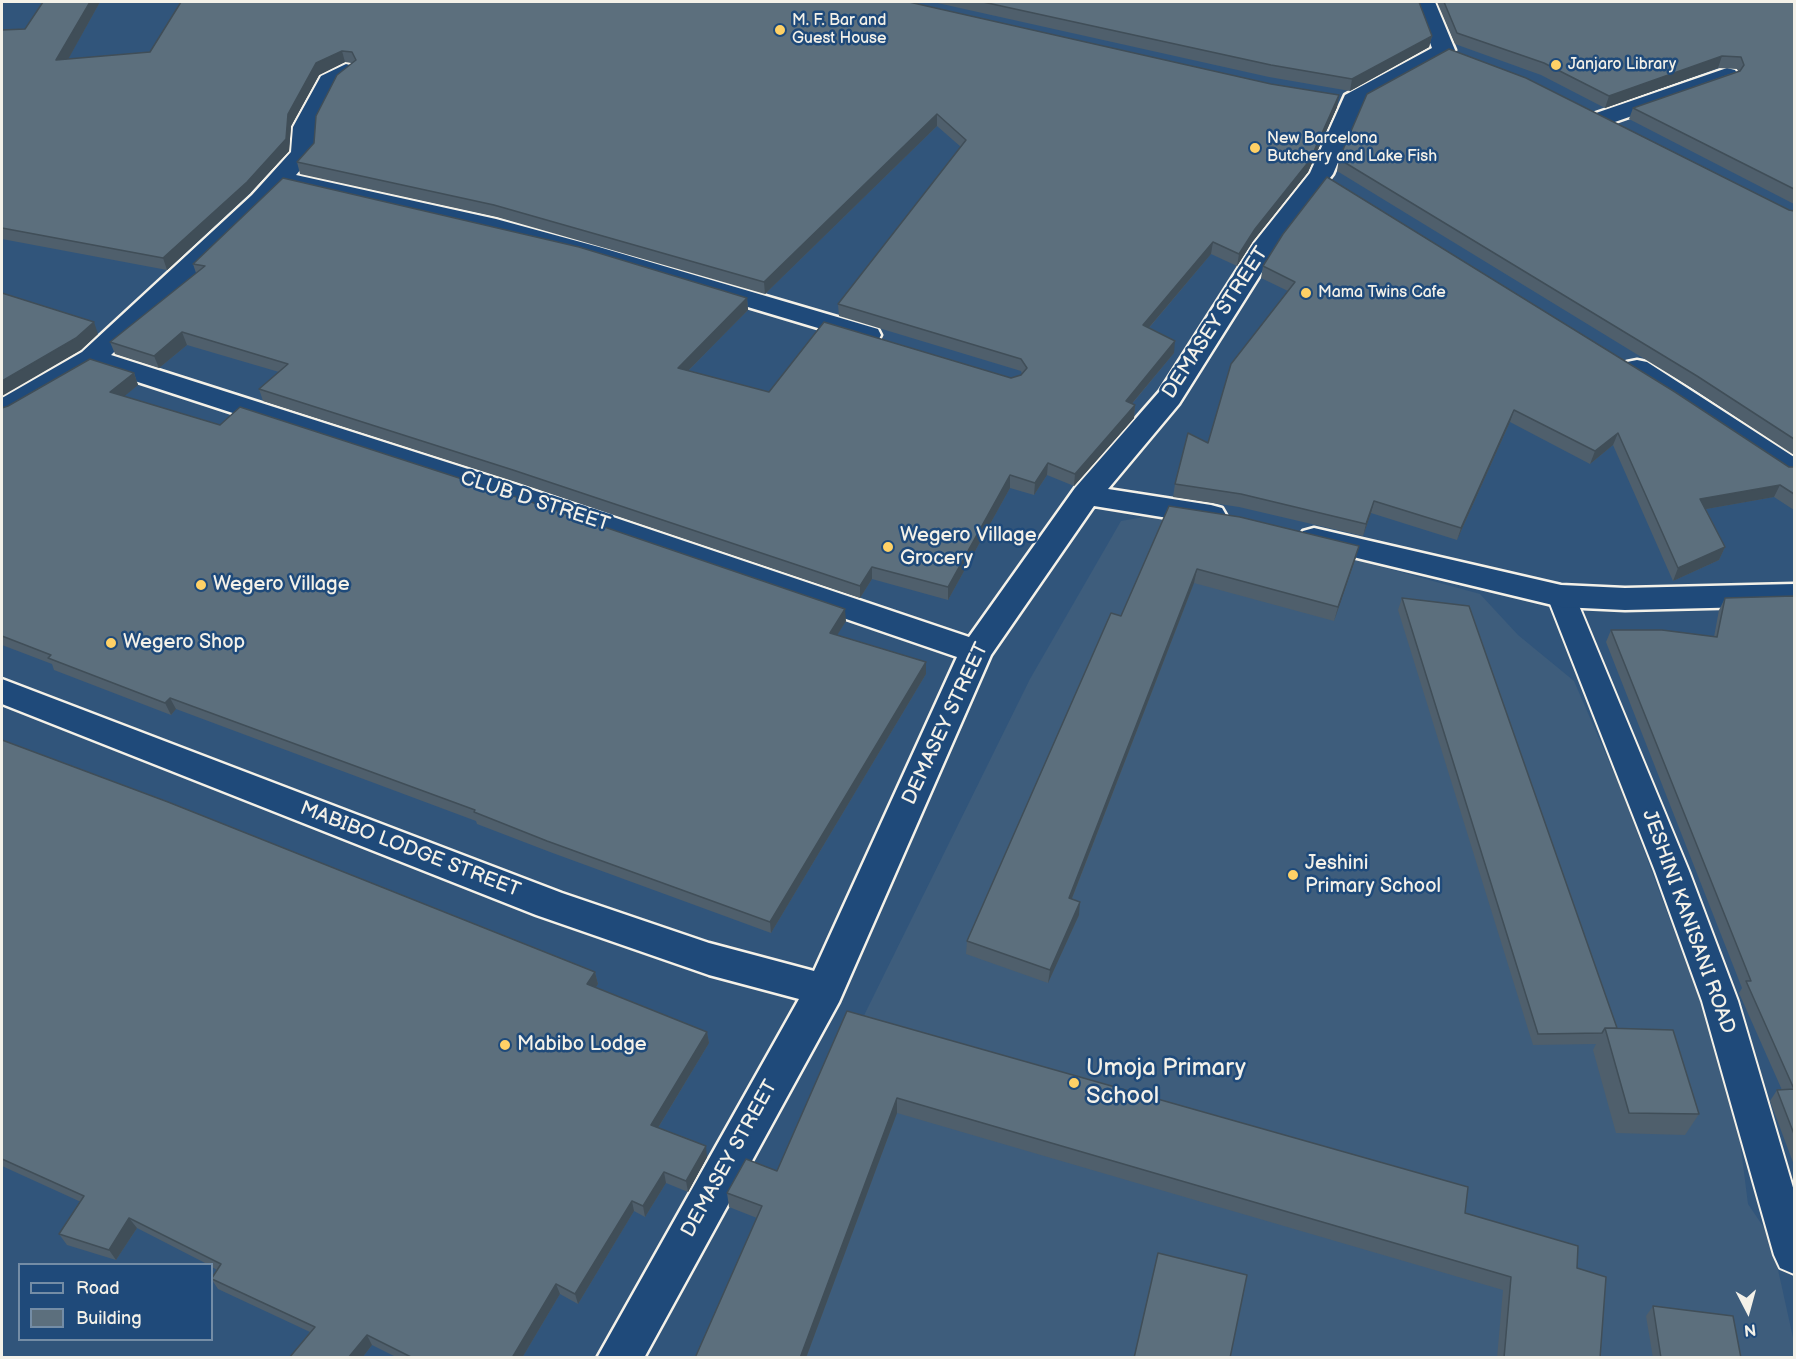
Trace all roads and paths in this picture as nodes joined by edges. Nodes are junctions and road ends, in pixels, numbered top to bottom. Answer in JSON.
{"nodes":[{"id":1,"x":1425,"y":2,"type":"edge"},
{"id":2,"x":346,"y":71,"type":"edge"},
{"id":3,"x":1727,"y":75,"type":"edge"},
{"id":4,"x":1633,"y":132,"type":"edge"},
{"id":5,"x":282,"y":178,"type":"junction"},
{"id":6,"x":894,"y":343,"type":"edge"},
{"id":7,"x":92,"y":358,"type":"junction"},
{"id":8,"x":1620,"y":358,"type":"edge"},
{"id":9,"x":2,"y":410,"type":"edge"},
{"id":10,"x":1794,"y":470,"type":"edge"},
{"id":11,"x":1086,"y":495,"type":"junction"},
{"id":12,"x":1238,"y":519,"type":"edge"},
{"id":13,"x":1291,"y":532,"type":"edge"},
{"id":14,"x":1794,"y":595,"type":"edge"},
{"id":15,"x":1561,"y":596,"type":"junction"},
{"id":16,"x":976,"y":651,"type":"junction"},
{"id":17,"x":2,"y":691,"type":"edge"},
{"id":18,"x":825,"y":990,"type":"junction"},
{"id":19,"x":1794,"y":1255,"type":"edge"},
{"id":20,"x":619,"y":1358,"type":"edge"}],
"edges":[{"from":1,"to":11,"type":"street","name":"DEMASEY STREET"},
{"from":2,"to":5,"type":"street"},
{"from":3,"to":4,"type":"street"},
{"from":5,"to":6,"type":"street"},
{"from":5,"to":7,"type":"street"},
{"from":7,"to":9,"type":"street"},
{"from":7,"to":16,"type":"street","name":"CLUB D STREET"},
{"from":8,"to":10,"type":"street"},
{"from":11,"to":12,"type":"street"},
{"from":11,"to":16,"type":"street","name":"DEMASEY STREET"},
{"from":13,"to":15,"type":"street"},
{"from":14,"to":15,"type":"street"},
{"from":15,"to":19,"type":"lane","name":"JESHINI KANISANI ROAD"},
{"from":16,"to":18,"type":"street","name":"DEMASEY STREET"},
{"from":17,"to":18,"type":"street","name":"MABIBO LODGE STREET"},
{"from":18,"to":20,"type":"street","name":"DEMASEY STREET"}]}
